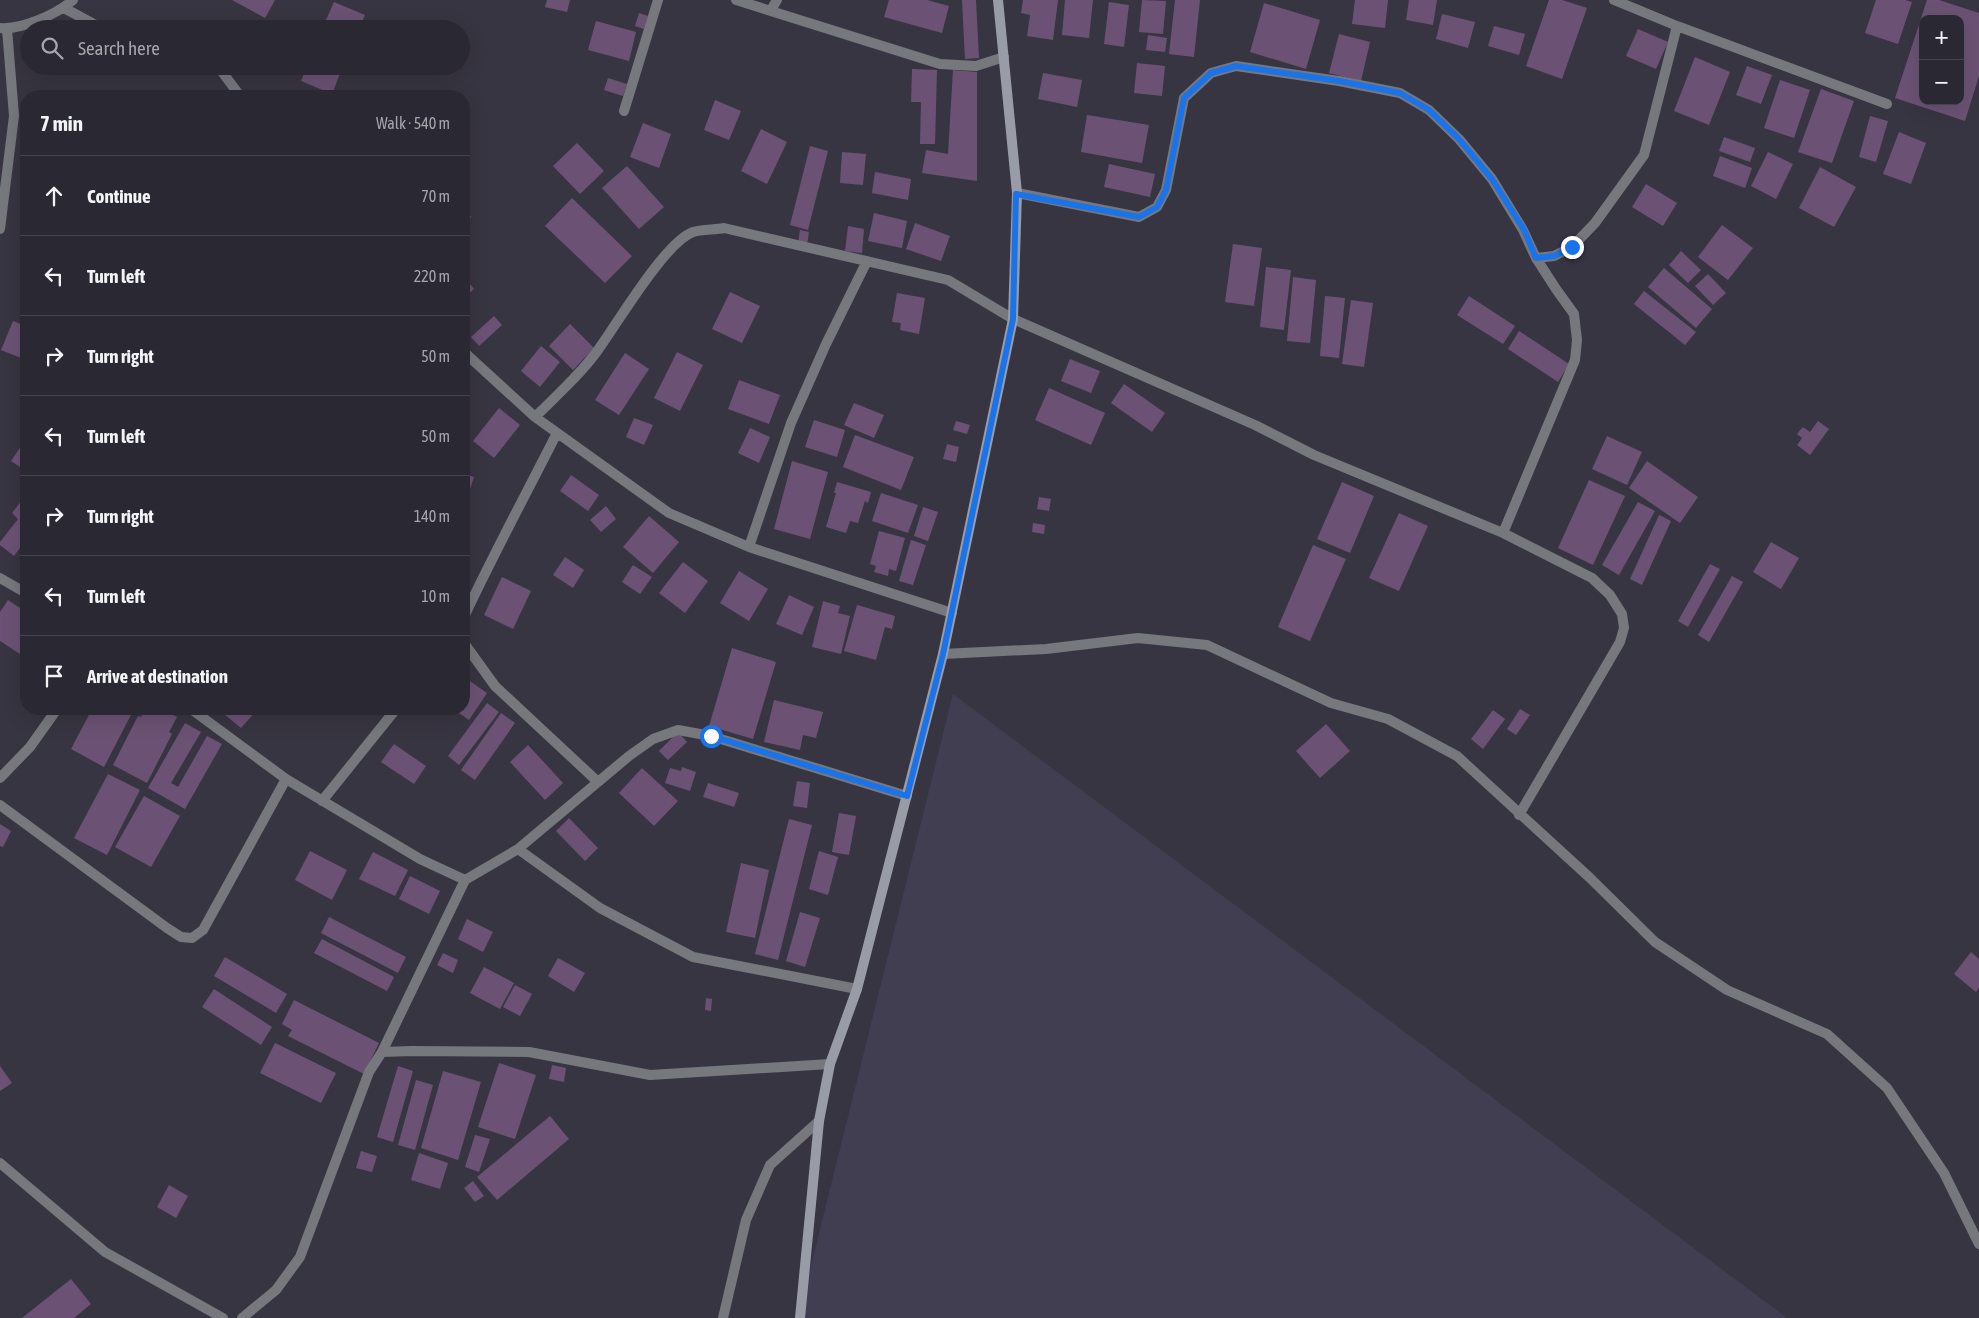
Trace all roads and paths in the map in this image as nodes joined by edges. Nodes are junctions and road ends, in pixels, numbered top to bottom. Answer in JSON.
{"nodes":[{"id":1,"x":73,"y":0,"type":"edge"},
{"id":2,"x":658,"y":0,"type":"edge"},
{"id":3,"x":736,"y":0,"type":"edge"},
{"id":4,"x":777,"y":0,"type":"edge"},
{"id":5,"x":998,"y":0,"type":"edge"},
{"id":6,"x":1614,"y":0,"type":"edge"},
{"id":7,"x":64,"y":8,"type":"junction"},
{"id":8,"x":771,"y":10,"type":"junction"},
{"id":9,"x":37,"y":20,"type":"edge"},
{"id":10,"x":86,"y":20,"type":"edge"},
{"id":11,"x":20,"y":25,"type":"edge"},
{"id":12,"x":1676,"y":26,"type":"junction"},
{"id":13,"x":4,"y":29,"type":"edge"},
{"id":14,"x":1004,"y":57,"type":"junction"},
{"id":15,"x":224,"y":75,"type":"edge"},
{"id":16,"x":236,"y":90,"type":"edge"},
{"id":17,"x":1887,"y":104,"type":"dead end"},
{"id":18,"x":624,"y":111,"type":"dead end"},
{"id":19,"x":1016,"y":194,"type":"junction"},
{"id":20,"x":0,"y":229,"type":"edge"},
{"id":21,"x":1536,"y":258,"type":"junction"},
{"id":22,"x":867,"y":261,"type":"junction"},
{"id":23,"x":1013,"y":319,"type":"junction"},
{"id":24,"x":470,"y":357,"type":"edge"},
{"id":25,"x":535,"y":417,"type":"junction"},
{"id":26,"x":557,"y":433,"type":"junction"},
{"id":27,"x":1503,"y":533,"type":"junction"},
{"id":28,"x":749,"y":547,"type":"junction"},
{"id":29,"x":0,"y":578,"type":"edge"},
{"id":30,"x":20,"y":590,"type":"edge"},
{"id":31,"x":470,"y":605,"type":"edge"},
{"id":32,"x":952,"y":613,"type":"junction"},
{"id":33,"x":470,"y":651,"type":"edge"},
{"id":34,"x":943,"y":654,"type":"junction"},
{"id":35,"x":53,"y":715,"type":"edge"},
{"id":36,"x":200,"y":715,"type":"edge"},
{"id":37,"x":391,"y":715,"type":"edge"},
{"id":38,"x":0,"y":778,"type":"edge"},
{"id":39,"x":286,"y":779,"type":"junction"},
{"id":40,"x":598,"y":782,"type":"junction"},
{"id":41,"x":907,"y":796,"type":"junction"},
{"id":42,"x":322,"y":801,"type":"junction"},
{"id":43,"x":0,"y":805,"type":"edge"},
{"id":44,"x":1519,"y":815,"type":"junction"},
{"id":45,"x":518,"y":849,"type":"junction"},
{"id":46,"x":464,"y":880,"type":"junction"},
{"id":47,"x":857,"y":989,"type":"junction"},
{"id":48,"x":382,"y":1052,"type":"junction"},
{"id":49,"x":830,"y":1064,"type":"junction"},
{"id":50,"x":819,"y":1121,"type":"junction"},
{"id":51,"x":0,"y":1163,"type":"edge"},
{"id":52,"x":1979,"y":1244,"type":"edge"},
{"id":53,"x":224,"y":1318,"type":"edge"},
{"id":54,"x":242,"y":1318,"type":"edge"},
{"id":55,"x":723,"y":1318,"type":"edge"},
{"id":56,"x":800,"y":1318,"type":"edge"}],
"edges":[{"from":1,"to":7,"type":"street"},
{"from":2,"to":18,"type":"street"},
{"from":3,"to":8,"type":"street"},
{"from":4,"to":8,"type":"street"},
{"from":5,"to":14,"type":"street"},
{"from":6,"to":12,"type":"street"},
{"from":7,"to":9,"type":"street"},
{"from":7,"to":10,"type":"street"},
{"from":8,"to":14,"type":"street"},
{"from":11,"to":13,"type":"street"},
{"from":12,"to":17,"type":"street"},
{"from":12,"to":21,"type":"street"},
{"from":13,"to":20,"type":"street"},
{"from":14,"to":19,"type":"street"},
{"from":15,"to":16,"type":"street"},
{"from":19,"to":21,"type":"street"},
{"from":19,"to":23,"type":"street"},
{"from":21,"to":27,"type":"street"},
{"from":22,"to":23,"type":"street"},
{"from":22,"to":25,"type":"street"},
{"from":22,"to":28,"type":"street"},
{"from":23,"to":27,"type":"street"},
{"from":23,"to":32,"type":"street"},
{"from":24,"to":25,"type":"street"},
{"from":25,"to":26,"type":"street"},
{"from":26,"to":28,"type":"street"},
{"from":26,"to":31,"type":"street"},
{"from":27,"to":44,"type":"street"},
{"from":28,"to":32,"type":"street"},
{"from":29,"to":30,"type":"street"},
{"from":32,"to":34,"type":"street"},
{"from":33,"to":40,"type":"street"},
{"from":34,"to":41,"type":"street"},
{"from":34,"to":44,"type":"street"},
{"from":35,"to":38,"type":"street"},
{"from":36,"to":39,"type":"street"},
{"from":37,"to":42,"type":"street"},
{"from":39,"to":42,"type":"street"},
{"from":39,"to":43,"type":"street"},
{"from":40,"to":41,"type":"street"},
{"from":40,"to":45,"type":"street"},
{"from":41,"to":47,"type":"street"},
{"from":42,"to":46,"type":"street"},
{"from":44,"to":52,"type":"street"},
{"from":45,"to":46,"type":"street"},
{"from":45,"to":47,"type":"street"},
{"from":46,"to":48,"type":"street"},
{"from":47,"to":49,"type":"street"},
{"from":48,"to":49,"type":"street"},
{"from":48,"to":54,"type":"street"},
{"from":49,"to":50,"type":"street"},
{"from":50,"to":55,"type":"street"},
{"from":50,"to":56,"type":"street"},
{"from":51,"to":53,"type":"street"}]}
